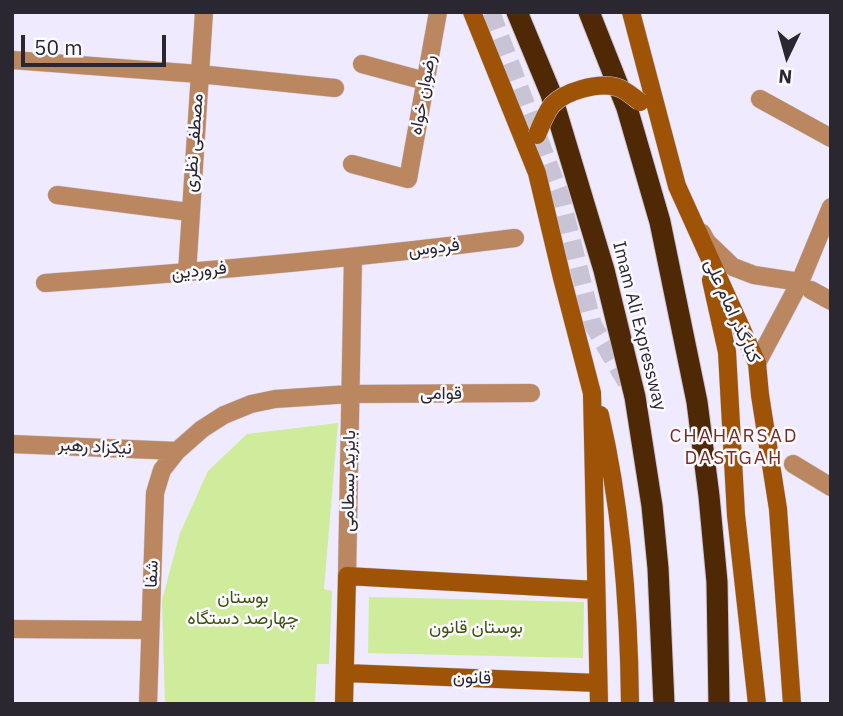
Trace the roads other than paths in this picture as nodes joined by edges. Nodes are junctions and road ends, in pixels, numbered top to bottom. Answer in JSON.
{"nodes":[{"id":1,"x":204,"y":12,"type":"edge"},
{"id":2,"x":438,"y":12,"type":"edge"},
{"id":3,"x":472,"y":12,"type":"edge"},
{"id":4,"x":517,"y":12,"type":"edge"},
{"id":5,"x":589,"y":12,"type":"edge"},
{"id":6,"x":631,"y":12,"type":"edge"},
{"id":7,"x":12,"y":60,"type":"edge"},
{"id":8,"x":362,"y":64,"type":"dead end"},
{"id":9,"x":199,"y":74,"type":"junction"},
{"id":10,"x":425,"y":81,"type":"junction"},
{"id":11,"x":335,"y":88,"type":"dead end"},
{"id":12,"x":760,"y":99,"type":"dead end"},
{"id":13,"x":831,"y":138,"type":"edge"},
{"id":14,"x":668,"y":152,"type":"junction"},
{"id":15,"x":352,"y":164,"type":"dead end"},
{"id":16,"x":537,"y":173,"type":"junction"},
{"id":17,"x":677,"y":186,"type":"junction"},
{"id":18,"x":57,"y":195,"type":"dead end"},
{"id":19,"x":831,"y":207,"type":"edge"},
{"id":20,"x":189,"y":212,"type":"junction"},
{"id":21,"x":515,"y":238,"type":"dead end"},
{"id":22,"x":704,"y":248,"type":"junction"},
{"id":23,"x":353,"y":257,"type":"junction"},
{"id":24,"x":187,"y":273,"type":"junction"},
{"id":25,"x":45,"y":283,"type":"dead end"},
{"id":26,"x":806,"y":286,"type":"junction"},
{"id":27,"x":831,"y":301,"type":"edge"},
{"id":28,"x":757,"y":363,"type":"junction"},
{"id":29,"x":531,"y":393,"type":"dead end"},
{"id":30,"x":592,"y":393,"type":"junction"},
{"id":31,"x":350,"y":394,"type":"junction"},
{"id":32,"x":12,"y":444,"type":"edge"},
{"id":33,"x":177,"y":451,"type":"junction"},
{"id":34,"x":793,"y":464,"type":"dead end"},
{"id":35,"x":831,"y":487,"type":"edge"},
{"id":36,"x":347,"y":576,"type":"junction"},
{"id":37,"x":596,"y":590,"type":"junction"},
{"id":38,"x":12,"y":629,"type":"edge"},
{"id":39,"x":149,"y":630,"type":"junction"},
{"id":40,"x":345,"y":673,"type":"junction"},
{"id":41,"x":598,"y":683,"type":"junction"},
{"id":42,"x":148,"y":704,"type":"edge"},
{"id":43,"x":344,"y":704,"type":"edge"},
{"id":44,"x":598,"y":704,"type":"edge"},
{"id":45,"x":630,"y":704,"type":"edge"},
{"id":46,"x":664,"y":704,"type":"edge"},
{"id":47,"x":719,"y":704,"type":"edge"},
{"id":48,"x":757,"y":704,"type":"edge"},
{"id":49,"x":792,"y":704,"type":"edge"}],
"edges":[{"from":1,"to":9,"type":"street","name":"مصطفی نظری"},
{"from":2,"to":10,"type":"street","name":"رضوان خواه"},
{"from":3,"to":16,"type":"main road"},
{"from":4,"to":46,"type":"highway","name":"Imam Ali Expressway"},
{"from":5,"to":47,"type":"highway"},
{"from":6,"to":14,"type":"main road","name":"کنارگذر امام علی"},
{"from":7,"to":9,"type":"street"},
{"from":8,"to":10,"type":"street"},
{"from":9,"to":11,"type":"street"},
{"from":9,"to":20,"type":"street","name":"مصطفی نظری"},
{"from":10,"to":15,"type":"street","name":"رضوان خواه"},
{"from":12,"to":13,"type":"street"},
{"from":14,"to":16,"type":"main road","bridge":true},
{"from":14,"to":17,"type":"main road","name":"کنارگذر امام علی"},
{"from":16,"to":30,"type":"main road"},
{"from":17,"to":22,"type":"main road","name":"کنارگذر امام علی"},
{"from":17,"to":26,"type":"street"},
{"from":18,"to":20,"type":"street"},
{"from":19,"to":26,"type":"street"},
{"from":20,"to":24,"type":"street","name":"مصطفی نظری"},
{"from":21,"to":23,"type":"street","name":"فردوس"},
{"from":22,"to":28,"type":"main road","name":"کنارگذر امام علی"},
{"from":22,"to":48,"type":"main road"},
{"from":23,"to":24,"type":"street","name":"فروردین"},
{"from":23,"to":31,"type":"street","name":"بایزید بسطامی"},
{"from":24,"to":25,"type":"street","name":"فروردین"},
{"from":26,"to":27,"type":"street"},
{"from":26,"to":28,"type":"street"},
{"from":28,"to":49,"type":"main road","name":"کنارگذر امام علی"},
{"from":29,"to":31,"type":"street","name":"قوامی"},
{"from":30,"to":37,"type":"main road"},
{"from":30,"to":45,"type":"main road"},
{"from":31,"to":33,"type":"street","name":"قوامی"},
{"from":31,"to":36,"type":"street","name":"بایزید بسطامی"},
{"from":32,"to":33,"type":"street","name":"نیکزاد رهبر"},
{"from":33,"to":39,"type":"street","name":"شفا"},
{"from":34,"to":35,"type":"street"},
{"from":36,"to":37,"type":"main road"},
{"from":36,"to":40,"type":"main road","name":"بایزید بسطامی"},
{"from":37,"to":41,"type":"main road"},
{"from":38,"to":39,"type":"street"},
{"from":39,"to":42,"type":"street","name":"شفا"},
{"from":40,"to":41,"type":"main road","name":"قانون"},
{"from":40,"to":43,"type":"main road","name":"بایزید بسطامی"},
{"from":41,"to":44,"type":"main road"}]}
